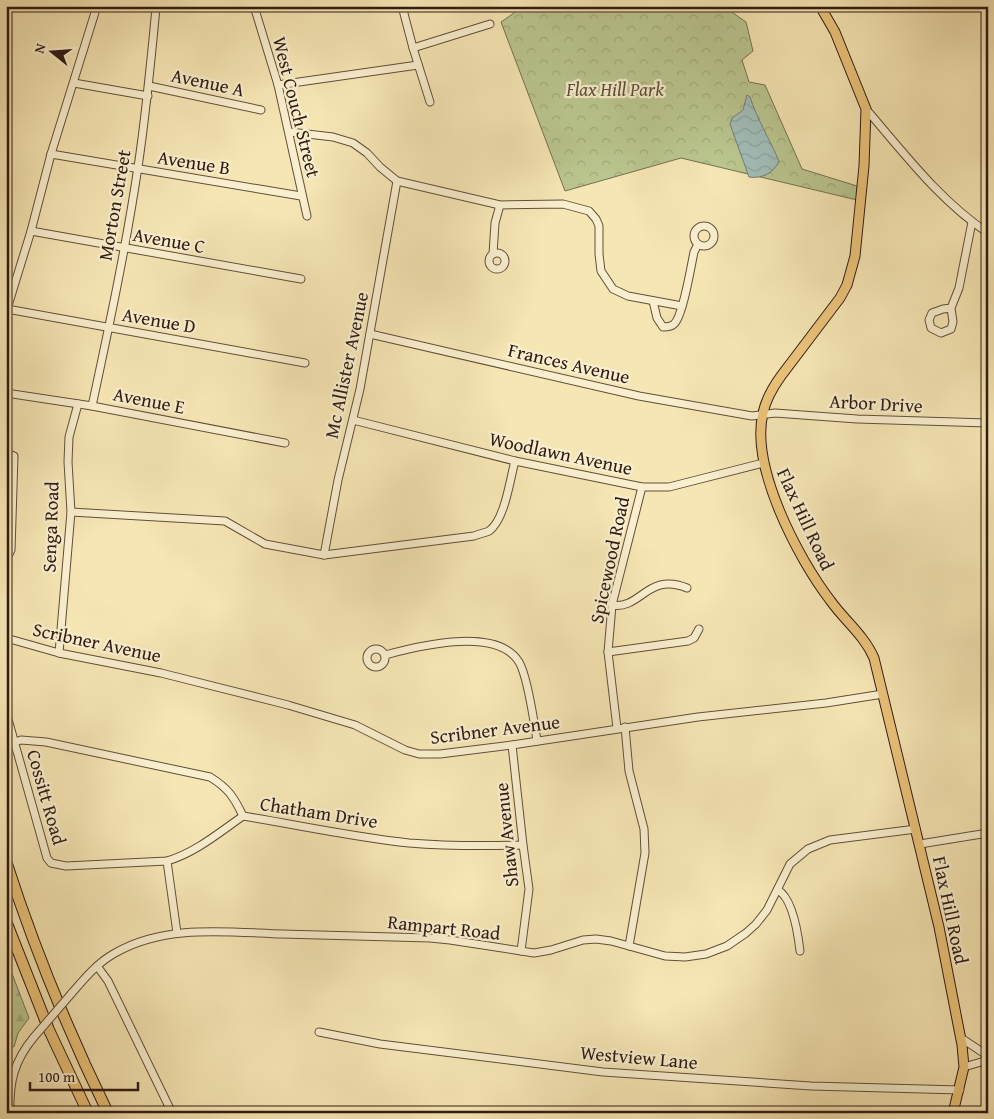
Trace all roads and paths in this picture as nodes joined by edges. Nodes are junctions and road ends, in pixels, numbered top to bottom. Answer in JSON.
{"nodes":[{"id":1,"x":97,"y":6,"type":"edge"},
{"id":2,"x":108,"y":6,"type":"edge"},
{"id":3,"x":181,"y":6,"type":"edge"},
{"id":4,"x":254,"y":6,"type":"edge"},
{"id":5,"x":402,"y":6,"type":"edge"},
{"id":6,"x":820,"y":6,"type":"edge"},
{"id":7,"x":156,"y":8,"type":"junction"},
{"id":8,"x":490,"y":24,"type":"dead end"},
{"id":9,"x":413,"y":48,"type":"junction"},
{"id":10,"x":418,"y":65,"type":"junction"},
{"id":11,"x":74,"y":84,"type":"junction"},
{"id":12,"x":278,"y":85,"type":"junction"},
{"id":13,"x":149,"y":86,"type":"junction"},
{"id":14,"x":148,"y":96,"type":"junction"},
{"id":15,"x":430,"y":102,"type":"dead end"},
{"id":16,"x":866,"y":109,"type":"junction"},
{"id":17,"x":260,"y":110,"type":"dead end"},
{"id":18,"x":290,"y":132,"type":"junction"},
{"id":19,"x":52,"y":154,"type":"junction"},
{"id":20,"x":138,"y":169,"type":"junction"},
{"id":21,"x":397,"y":181,"type":"junction"},
{"id":22,"x":301,"y":196,"type":"junction"},
{"id":23,"x":500,"y":205,"type":"junction"},
{"id":24,"x":307,"y":216,"type":"dead end"},
{"id":25,"x":972,"y":222,"type":"junction"},
{"id":26,"x":31,"y":231,"type":"junction"},
{"id":27,"x":988,"y":233,"type":"edge"},
{"id":28,"x":698,"y":244,"type":"dead end"},
{"id":29,"x":123,"y":248,"type":"junction"},
{"id":30,"x":493,"y":254,"type":"dead end"},
{"id":31,"x":302,"y":279,"type":"dead end"},
{"id":32,"x":653,"y":301,"type":"junction"},
{"id":33,"x":682,"y":306,"type":"junction"},
{"id":34,"x":7,"y":308,"type":"edge"},
{"id":35,"x":952,"y":308,"type":"dead end"},
{"id":36,"x":109,"y":328,"type":"junction"},
{"id":37,"x":370,"y":334,"type":"junction"},
{"id":38,"x":305,"y":363,"type":"dead end"},
{"id":39,"x":6,"y":394,"type":"edge"},
{"id":40,"x":78,"y":404,"type":"junction"},
{"id":41,"x":92,"y":406,"type":"junction"},
{"id":42,"x":762,"y":415,"type":"junction"},
{"id":43,"x":353,"y":420,"type":"junction"},
{"id":44,"x":988,"y":423,"type":"edge"},
{"id":45,"x":285,"y":443,"type":"dead end"},
{"id":46,"x":6,"y":453,"type":"edge"},
{"id":47,"x":515,"y":461,"type":"junction"},
{"id":48,"x":763,"y":463,"type":"junction"},
{"id":49,"x":642,"y":487,"type":"junction"},
{"id":50,"x":71,"y":512,"type":"junction"},
{"id":51,"x":324,"y":555,"type":"junction"},
{"id":52,"x":6,"y":560,"type":"edge"},
{"id":53,"x":686,"y":588,"type":"dead end"},
{"id":54,"x":612,"y":605,"type":"junction"},
{"id":55,"x":699,"y":629,"type":"dead end"},
{"id":56,"x":6,"y":638,"type":"edge"},
{"id":57,"x":59,"y":652,"type":"junction"},
{"id":58,"x":608,"y":652,"type":"junction"},
{"id":59,"x":385,"y":655,"type":"dead end"},
{"id":60,"x":883,"y":694,"type":"junction"},
{"id":61,"x":6,"y":712,"type":"edge"},
{"id":62,"x":621,"y":728,"type":"junction"},
{"id":63,"x":538,"y":741,"type":"junction"},
{"id":64,"x":14,"y":742,"type":"junction"},
{"id":65,"x":512,"y":745,"type":"junction"},
{"id":66,"x":243,"y":816,"type":"junction"},
{"id":67,"x":916,"y":829,"type":"junction"},
{"id":68,"x":988,"y":833,"type":"edge"},
{"id":69,"x":920,"y":844,"type":"junction"},
{"id":70,"x":522,"y":845,"type":"junction"},
{"id":71,"x":167,"y":860,"type":"junction"},
{"id":72,"x":6,"y":861,"type":"edge"},
{"id":73,"x":778,"y":890,"type":"junction"},
{"id":74,"x":6,"y":921,"type":"edge"},
{"id":75,"x":177,"y":933,"type":"junction"},
{"id":76,"x":629,"y":946,"type":"junction"},
{"id":77,"x":521,"y":951,"type":"junction"},
{"id":78,"x":800,"y":951,"type":"dead end"},
{"id":79,"x":97,"y":966,"type":"junction"},
{"id":80,"x":319,"y":1032,"type":"dead end"},
{"id":81,"x":961,"y":1038,"type":"junction"},
{"id":82,"x":988,"y":1056,"type":"edge"},
{"id":83,"x":988,"y":1060,"type":"edge"},
{"id":84,"x":964,"y":1067,"type":"junction"},
{"id":85,"x":960,"y":1090,"type":"junction"},
{"id":86,"x":10,"y":1113,"type":"edge"},
{"id":87,"x":88,"y":1113,"type":"edge"},
{"id":88,"x":108,"y":1113,"type":"edge"},
{"id":89,"x":172,"y":1113,"type":"edge"},
{"id":90,"x":953,"y":1113,"type":"edge"}],
"edges":[{"from":1,"to":11,"type":"street"},
{"from":2,"to":7,"type":"street"},
{"from":3,"to":7,"type":"street"},
{"from":4,"to":12,"type":"street","name":"West Couch Street"},
{"from":5,"to":9,"type":"street"},
{"from":6,"to":16,"type":"main road","name":"Flax Hill Road"},
{"from":7,"to":13,"type":"street","name":"Morton Street"},
{"from":8,"to":9,"type":"street"},
{"from":9,"to":10,"type":"street"},
{"from":10,"to":12,"type":"street"},
{"from":10,"to":15,"type":"street"},
{"from":11,"to":14,"type":"street","name":"Avenue A"},
{"from":11,"to":19,"type":"street"},
{"from":12,"to":18,"type":"street","name":"West Couch Street"},
{"from":13,"to":14,"type":"street","name":"Morton Street"},
{"from":13,"to":17,"type":"street","name":"Avenue A"},
{"from":14,"to":20,"type":"street","name":"Morton Street"},
{"from":16,"to":25,"type":"street"},
{"from":16,"to":42,"type":"main road","name":"Flax Hill Road"},
{"from":18,"to":21,"type":"street"},
{"from":18,"to":22,"type":"street","name":"West Couch Street"},
{"from":19,"to":20,"type":"street","name":"Avenue B"},
{"from":19,"to":26,"type":"street"},
{"from":20,"to":22,"type":"street","name":"Avenue B"},
{"from":20,"to":29,"type":"street","name":"Morton Street"},
{"from":21,"to":23,"type":"street"},
{"from":21,"to":37,"type":"street","name":"Mc Allister Avenue"},
{"from":22,"to":24,"type":"street","name":"West Couch Street"},
{"from":23,"to":30,"type":"street"},
{"from":23,"to":32,"type":"street"},
{"from":25,"to":27,"type":"street"},
{"from":25,"to":35,"type":"street"},
{"from":26,"to":29,"type":"street","name":"Avenue C"},
{"from":26,"to":34,"type":"street"},
{"from":28,"to":33,"type":"street"},
{"from":29,"to":31,"type":"street","name":"Avenue C"},
{"from":29,"to":36,"type":"street","name":"Morton Street"},
{"from":32,"to":33,"type":"street"},
{"from":32,"to":33,"type":"street"},
{"from":34,"to":36,"type":"street","name":"Avenue D"},
{"from":36,"to":38,"type":"street","name":"Avenue D"},
{"from":36,"to":41,"type":"street","name":"Morton Street"},
{"from":37,"to":42,"type":"street","name":"Frances Avenue"},
{"from":37,"to":43,"type":"street","name":"Mc Allister Avenue"},
{"from":39,"to":40,"type":"street","name":"Avenue E"},
{"from":40,"to":41,"type":"street","name":"Avenue E"},
{"from":40,"to":50,"type":"street","name":"Senga Road"},
{"from":41,"to":45,"type":"street","name":"Avenue E"},
{"from":42,"to":44,"type":"street","name":"Arbor Drive"},
{"from":42,"to":48,"type":"main road","name":"Flax Hill Road"},
{"from":43,"to":47,"type":"street","name":"Woodlawn Avenue"},
{"from":43,"to":51,"type":"street","name":"Mc Allister Avenue"},
{"from":46,"to":52,"type":"street"},
{"from":47,"to":49,"type":"street","name":"Woodlawn Avenue"},
{"from":47,"to":51,"type":"street"},
{"from":48,"to":49,"type":"street","name":"Woodlawn Avenue"},
{"from":48,"to":60,"type":"main road","name":"Flax Hill Road"},
{"from":49,"to":54,"type":"street","name":"Spicewood Road"},
{"from":50,"to":51,"type":"street"},
{"from":50,"to":57,"type":"street","name":"Senga Road"},
{"from":53,"to":54,"type":"street"},
{"from":54,"to":58,"type":"street","name":"Spicewood Road"},
{"from":55,"to":58,"type":"street"},
{"from":56,"to":57,"type":"street","name":"Scribner Avenue"},
{"from":57,"to":65,"type":"street","name":"Scribner Avenue"},
{"from":58,"to":62,"type":"street","name":"Spicewood Road"},
{"from":59,"to":63,"type":"street"},
{"from":60,"to":62,"type":"street","name":"Scribner Avenue"},
{"from":60,"to":67,"type":"main road","name":"Flax Hill Road"},
{"from":61,"to":64,"type":"street","name":"Cossitt Road"},
{"from":62,"to":63,"type":"street","name":"Scribner Avenue"},
{"from":62,"to":76,"type":"street","name":"Spicewood Road"},
{"from":63,"to":65,"type":"street","name":"Scribner Avenue"},
{"from":64,"to":66,"type":"street","name":"Chatham Drive"},
{"from":64,"to":71,"type":"street","name":"Cossitt Road"},
{"from":65,"to":70,"type":"street","name":"Shaw Avenue"},
{"from":66,"to":70,"type":"street","name":"Chatham Drive"},
{"from":66,"to":71,"type":"street","name":"Cossitt Road"},
{"from":67,"to":69,"type":"main road","name":"Flax Hill Road"},
{"from":67,"to":73,"type":"street","name":"Rampart Road"},
{"from":68,"to":69,"type":"street"},
{"from":69,"to":81,"type":"main road","name":"Flax Hill Road"},
{"from":70,"to":77,"type":"street","name":"Shaw Avenue"},
{"from":71,"to":75,"type":"street"},
{"from":72,"to":88,"type":"highway"},
{"from":73,"to":76,"type":"street","name":"Rampart Road"},
{"from":73,"to":78,"type":"street"},
{"from":74,"to":87,"type":"highway"},
{"from":75,"to":77,"type":"street","name":"Rampart Road"},
{"from":75,"to":79,"type":"street","name":"Rampart Road"},
{"from":76,"to":77,"type":"street","name":"Rampart Road"},
{"from":79,"to":86,"type":"street","name":"Rampart Road","bridge":true},
{"from":79,"to":89,"type":"street"},
{"from":80,"to":85,"type":"street","name":"Westview Lane"},
{"from":81,"to":82,"type":"street"},
{"from":81,"to":84,"type":"main road","name":"Flax Hill Road"},
{"from":83,"to":84,"type":"street"},
{"from":84,"to":85,"type":"main road","name":"Flax Hill Road"},
{"from":85,"to":90,"type":"main road","name":"Flax Hill Road"}]}
